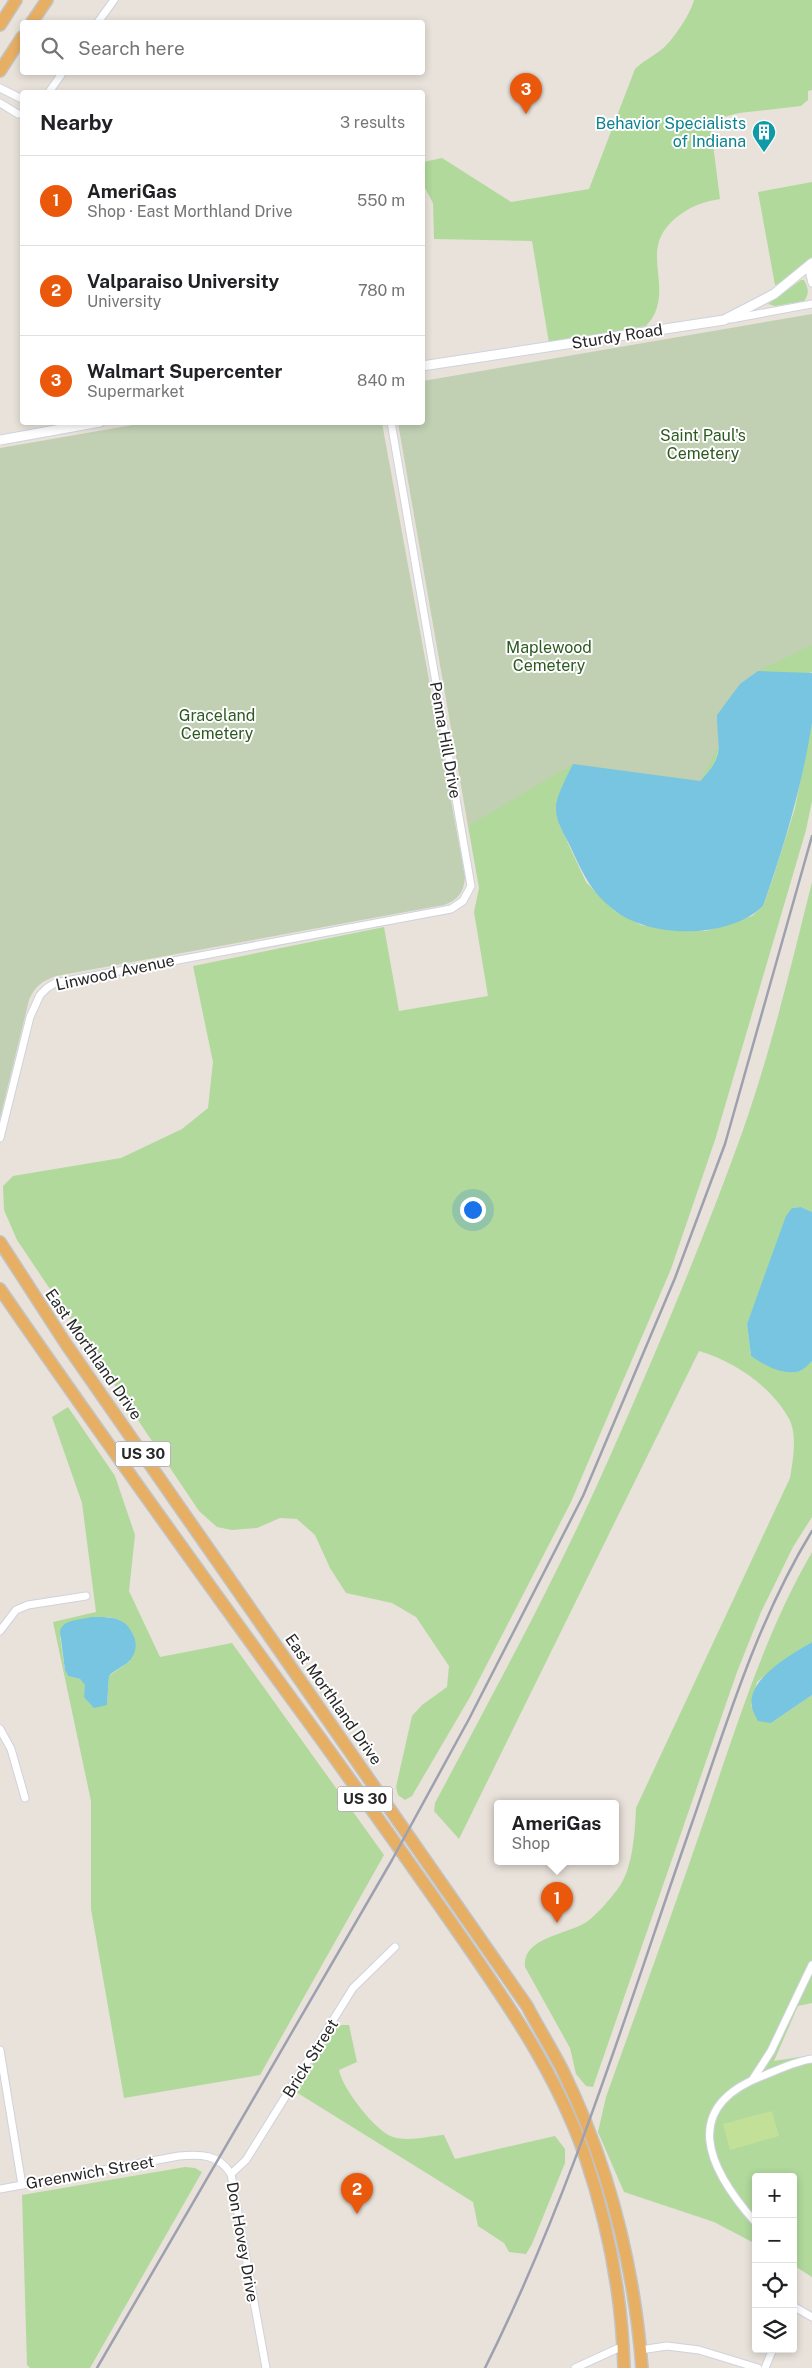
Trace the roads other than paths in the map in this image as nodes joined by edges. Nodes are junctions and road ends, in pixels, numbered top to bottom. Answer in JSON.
{"nodes":[{"id":1,"x":16,"y":0,"type":"edge"},
{"id":2,"x":47,"y":0,"type":"edge"},
{"id":3,"x":114,"y":0,"type":"edge"},
{"id":4,"x":33,"y":20,"type":"edge"},
{"id":5,"x":99,"y":20,"type":"edge"},
{"id":6,"x":0,"y":25,"type":"edge"},
{"id":7,"x":20,"y":40,"type":"edge"},
{"id":8,"x":0,"y":71,"type":"edge"},
{"id":9,"x":61,"y":75,"type":"edge"},
{"id":10,"x":0,"y":88,"type":"edge"},
{"id":11,"x":50,"y":90,"type":"edge"},
{"id":12,"x":20,"y":98,"type":"edge"},
{"id":13,"x":0,"y":103,"type":"edge"},
{"id":14,"x":20,"y":114,"type":"edge"},
{"id":15,"x":810,"y":264,"type":"edge"},
{"id":16,"x":812,"y":283,"type":"edge"},
{"id":17,"x":812,"y":304,"type":"edge"},
{"id":18,"x":724,"y":320,"type":"junction"},
{"id":19,"x":425,"y":366,"type":"edge"},
{"id":20,"x":83,"y":425,"type":"edge"},
{"id":21,"x":392,"y":425,"type":"edge"},
{"id":22,"x":0,"y":440,"type":"edge"},
{"id":23,"x":310,"y":934,"type":"joint"},
{"id":24,"x":0,"y":1138,"type":"edge"},
{"id":25,"x":0,"y":1242,"type":"edge"},
{"id":26,"x":0,"y":1289,"type":"edge"},
{"id":27,"x":86,"y":1596,"type":"dead end"},
{"id":28,"x":0,"y":1631,"type":"edge"},
{"id":29,"x":0,"y":1729,"type":"edge"},
{"id":30,"x":24,"y":1798,"type":"dead end"},
{"id":31,"x":395,"y":1947,"type":"dead end"},
{"id":32,"x":812,"y":1965,"type":"edge"},
{"id":33,"x":0,"y":2050,"type":"edge"},
{"id":34,"x":812,"y":2059,"type":"edge"},
{"id":35,"x":753,"y":2079,"type":"junction"},
{"id":36,"x":180,"y":2156,"type":"joint"},
{"id":37,"x":231,"y":2174,"type":"junction"},
{"id":38,"x":22,"y":2185,"type":"junction"},
{"id":39,"x":0,"y":2189,"type":"edge"},
{"id":40,"x":752,"y":2218,"type":"edge"},
{"id":41,"x":796,"y":2308,"type":"edge"},
{"id":42,"x":812,"y":2318,"type":"edge"},
{"id":43,"x":623,"y":2346,"type":"junction"},
{"id":44,"x":640,"y":2350,"type":"junction"},
{"id":45,"x":771,"y":2353,"type":"edge"},
{"id":46,"x":266,"y":2368,"type":"edge"},
{"id":47,"x":575,"y":2368,"type":"edge"},
{"id":48,"x":624,"y":2368,"type":"edge"},
{"id":49,"x":642,"y":2368,"type":"edge"},
{"id":50,"x":758,"y":2368,"type":"edge"},
{"id":51,"x":765,"y":2368,"type":"edge"}],
"edges":[{"from":1,"to":6,"type":"highway"},
{"from":2,"to":4,"type":"highway"},
{"from":3,"to":5,"type":"street"},
{"from":7,"to":8,"type":"highway"},
{"from":9,"to":11,"type":"street"},
{"from":10,"to":12,"type":"street"},
{"from":13,"to":14,"type":"street"},
{"from":15,"to":16,"type":"street"},
{"from":15,"to":18,"type":"street"},
{"from":17,"to":18,"type":"street","name":"Sturdy Road"},
{"from":18,"to":19,"type":"street","name":"Sturdy Road"},
{"from":20,"to":22,"type":"street"},
{"from":21,"to":23,"type":"street","name":"Penna Hill Drive"},
{"from":23,"to":24,"type":"street","name":"Linwood Avenue"},
{"from":25,"to":44,"type":"highway","name":"East Morthland Drive","number":"US 30"},
{"from":26,"to":43,"type":"highway","name":"East Morthland Drive","number":"US 30"},
{"from":27,"to":28,"type":"street"},
{"from":29,"to":30,"type":"street"},
{"from":31,"to":37,"type":"street","name":"Brick Street"},
{"from":32,"to":35,"type":"street"},
{"from":33,"to":38,"type":"street"},
{"from":34,"to":35,"type":"street"},
{"from":35,"to":40,"type":"street"},
{"from":36,"to":37,"type":"street","name":"Don Hovey Drive"},
{"from":36,"to":38,"type":"street","name":"Greenwich Street"},
{"from":37,"to":46,"type":"street","name":"Don Hovey Drive"},
{"from":38,"to":39,"type":"street","name":"Greenwich Street"},
{"from":41,"to":42,"type":"street"},
{"from":43,"to":47,"type":"street"},
{"from":43,"to":48,"type":"highway","name":"East Morthland Drive","number":"US 30"},
{"from":44,"to":49,"type":"highway","name":"East Morthland Drive","number":"US 30"},
{"from":44,"to":50,"type":"street"},
{"from":45,"to":51,"type":"street"}]}
